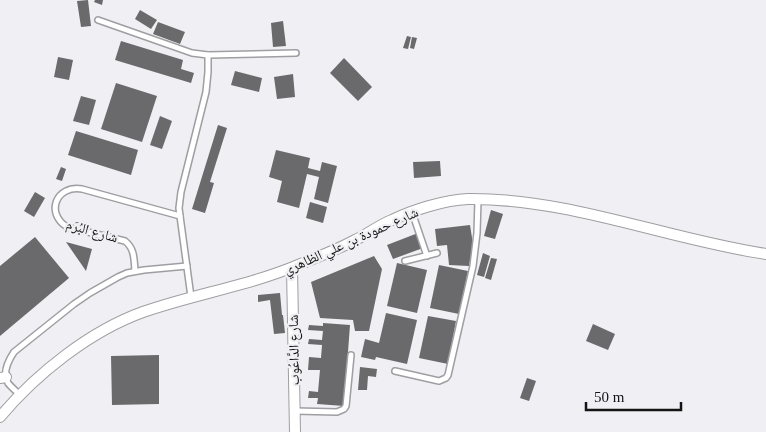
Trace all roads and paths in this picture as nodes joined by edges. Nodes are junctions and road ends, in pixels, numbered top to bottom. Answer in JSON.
{"nodes":[{"id":1,"x":98,"y":20,"type":"dead end"},
{"id":2,"x":296,"y":53,"type":"dead end"},
{"id":3,"x":208,"y":55,"type":"junction"},
{"id":4,"x":478,"y":200,"type":"junction"},
{"id":5,"x":412,"y":212,"type":"junction"},
{"id":6,"x":180,"y":216,"type":"junction"},
{"id":7,"x":437,"y":253,"type":"dead end"},
{"id":8,"x":766,"y":254,"type":"edge"},
{"id":9,"x":427,"y":256,"type":"junction"},
{"id":10,"x":405,"y":261,"type":"dead end"},
{"id":11,"x":187,"y":266,"type":"junction"},
{"id":12,"x":292,"y":268,"type":"junction"},
{"id":13,"x":135,"y":271,"type":"junction"},
{"id":14,"x":192,"y":297,"type":"junction"},
{"id":15,"x":351,"y":355,"type":"dead end"},
{"id":16,"x":395,"y":371,"type":"dead end"},
{"id":17,"x":3,"y":378,"type":"edge"},
{"id":18,"x":20,"y":395,"type":"junction"},
{"id":19,"x":295,"y":411,"type":"junction"},
{"id":20,"x":0,"y":417,"type":"edge"},
{"id":21,"x":296,"y":432,"type":"edge"}],
"edges":[{"from":1,"to":3,"type":"lane"},
{"from":2,"to":3,"type":"lane"},
{"from":3,"to":6,"type":"lane"},
{"from":4,"to":5,"type":"street","name":"شارع حمودة بن علي الظاهري"},
{"from":4,"to":8,"type":"street","name":"شارع حمودة بن علي الظاهري"},
{"from":4,"to":16,"type":"lane"},
{"from":5,"to":9,"type":"lane"},
{"from":5,"to":12,"type":"street","name":"شارع حمودة بن علي الظاهري"},
{"from":6,"to":11,"type":"lane"},
{"from":6,"to":13,"type":"lane","name":"شارع البُرَم"},
{"from":7,"to":9,"type":"lane"},
{"from":9,"to":10,"type":"lane"},
{"from":11,"to":13,"type":"lane"},
{"from":11,"to":14,"type":"lane"},
{"from":12,"to":14,"type":"street","name":"شارع حمودة بن علي الظاهري"},
{"from":12,"to":19,"type":"street","name":"شارع الدَّاعُوب"},
{"from":13,"to":17,"type":"lane"},
{"from":14,"to":18,"type":"street","name":"شارع حمودة بن علي الظاهري"},
{"from":15,"to":19,"type":"lane"},
{"from":17,"to":18,"type":"lane"},
{"from":18,"to":20,"type":"street","name":"شارع حمودة بن علي الظاهري"},
{"from":19,"to":21,"type":"street","name":"شارع الدَّاعُوب"}]}
